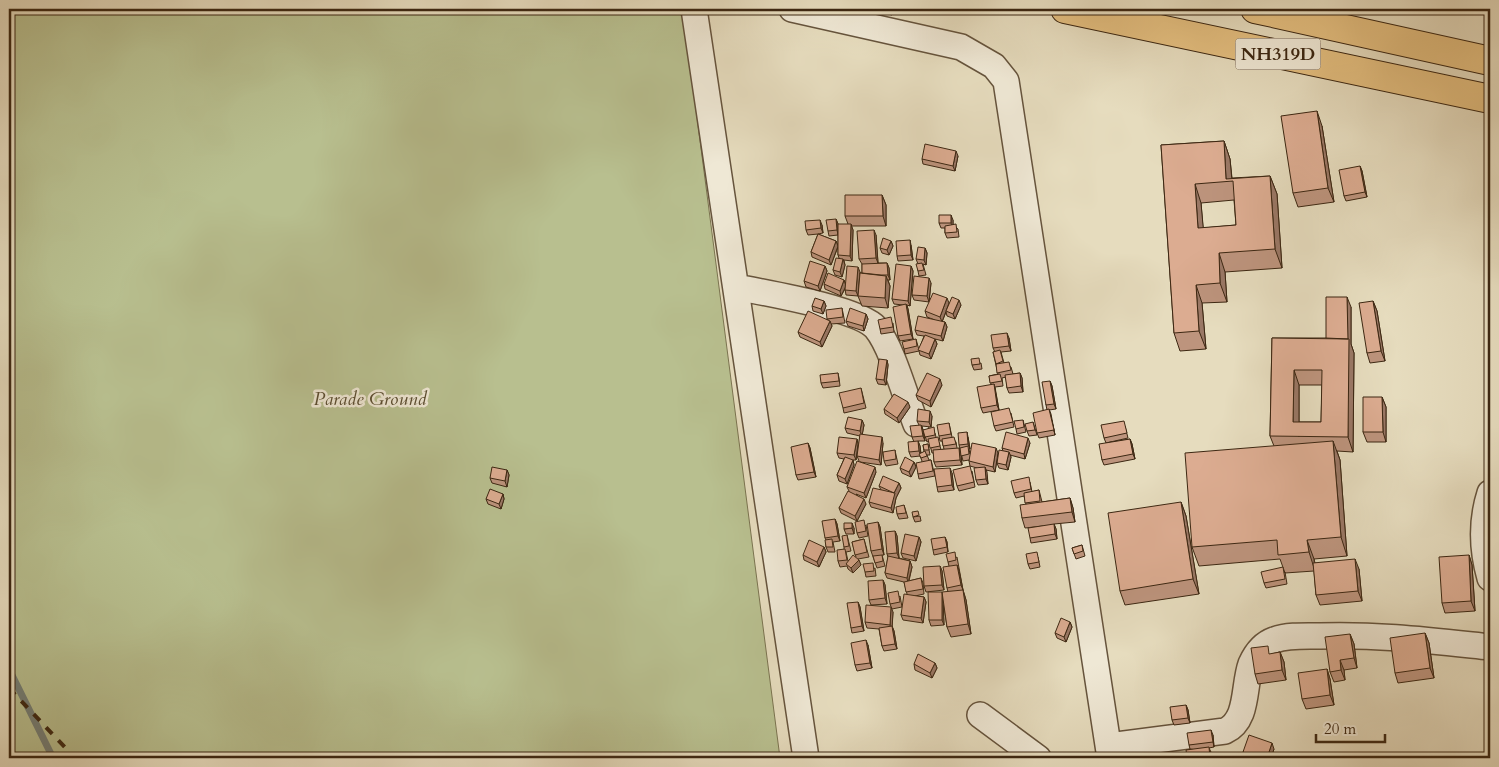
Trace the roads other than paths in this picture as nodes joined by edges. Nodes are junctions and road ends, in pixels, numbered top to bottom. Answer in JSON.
{"nodes":[{"id":1,"x":694,"y":9,"type":"edge"},
{"id":2,"x":792,"y":9,"type":"edge"},
{"id":3,"x":1065,"y":9,"type":"edge"},
{"id":4,"x":1255,"y":9,"type":"edge"},
{"id":5,"x":1490,"y":60,"type":"edge"},
{"id":6,"x":1490,"y":100,"type":"edge"},
{"id":7,"x":736,"y":287,"type":"junction"},
{"id":8,"x":916,"y":424,"type":"edge"},
{"id":9,"x":1490,"y":494,"type":"edge"},
{"id":10,"x":1490,"y":578,"type":"edge"},
{"id":11,"x":1490,"y":647,"type":"edge"},
{"id":12,"x":980,"y":715,"type":"dead end"},
{"id":13,"x":1110,"y":752,"type":"edge"},
{"id":14,"x":806,"y":758,"type":"edge"},
{"id":15,"x":1038,"y":758,"type":"edge"}],
"edges":[{"from":1,"to":7,"type":"street"},
{"from":2,"to":13,"type":"street"},
{"from":3,"to":6,"type":"highway","number":"NH319D"},
{"from":4,"to":5,"type":"highway","number":"NH319D"},
{"from":7,"to":8,"type":"street"},
{"from":7,"to":14,"type":"street"},
{"from":9,"to":10,"type":"street"},
{"from":11,"to":13,"type":"street"},
{"from":12,"to":15,"type":"street"}]}
